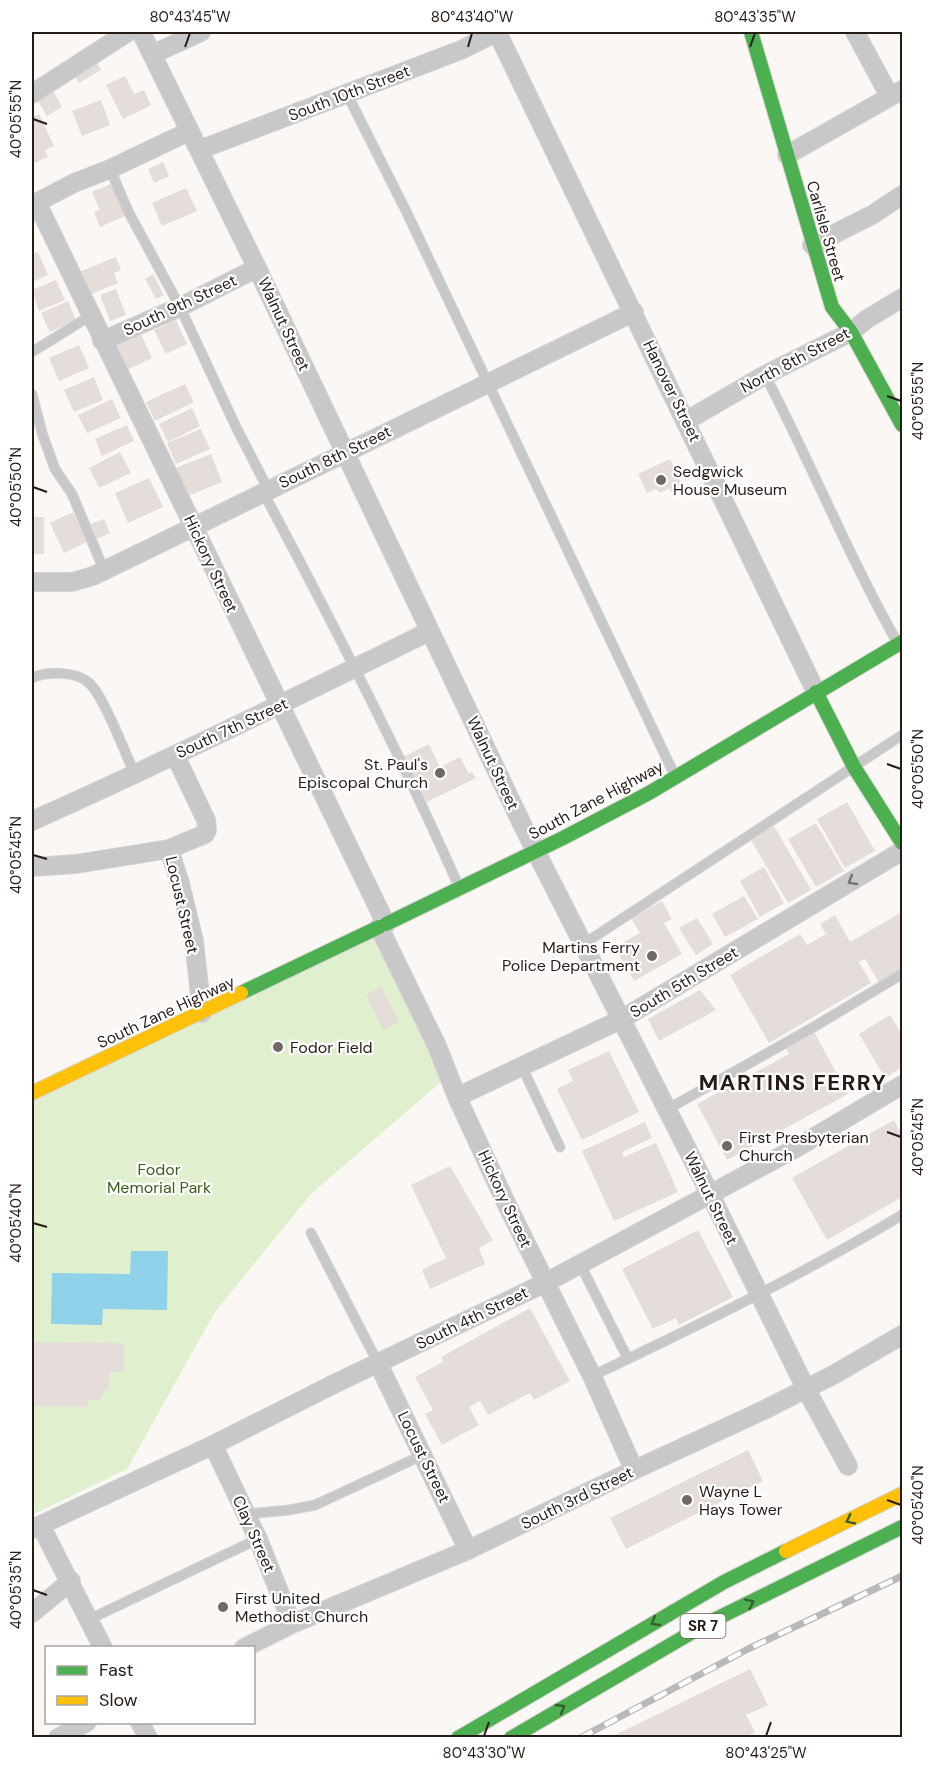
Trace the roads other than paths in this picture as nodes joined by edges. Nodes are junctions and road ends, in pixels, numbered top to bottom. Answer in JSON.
{"nodes":[{"id":1,"x":128,"y":32,"type":"edge"},
{"id":2,"x":141,"y":32,"type":"edge"},
{"id":3,"x":201,"y":32,"type":"edge"},
{"id":4,"x":497,"y":32,"type":"edge"},
{"id":5,"x":751,"y":32,"type":"edge"},
{"id":6,"x":855,"y":32,"type":"edge"},
{"id":7,"x":153,"y":54,"type":"junction"},
{"id":8,"x":896,"y":93,"type":"edge"},
{"id":9,"x":32,"y":94,"type":"edge"},
{"id":10,"x":347,"y":94,"type":"junction"},
{"id":11,"x":190,"y":131,"type":"junction"},
{"id":12,"x":199,"y":150,"type":"junction"},
{"id":13,"x":787,"y":155,"type":"junction"},
{"id":14,"x":110,"y":169,"type":"junction"},
{"id":15,"x":903,"y":195,"type":"edge"},
{"id":16,"x":34,"y":204,"type":"edge"},
{"id":17,"x":813,"y":245,"type":"junction"},
{"id":18,"x":257,"y":268,"type":"junction"},
{"id":19,"x":903,"y":298,"type":"edge"},
{"id":20,"x":180,"y":307,"type":"junction"},
{"id":21,"x":634,"y":312,"type":"junction"},
{"id":22,"x":90,"y":316,"type":"junction"},
{"id":23,"x":851,"y":332,"type":"junction"},
{"id":24,"x":102,"y":341,"type":"junction"},
{"id":25,"x":32,"y":352,"type":"edge"},
{"id":26,"x":765,"y":375,"type":"junction"},
{"id":27,"x":488,"y":384,"type":"junction"},
{"id":28,"x":32,"y":394,"type":"edge"},
{"id":29,"x":686,"y":421,"type":"junction"},
{"id":30,"x":903,"y":425,"type":"edge"},
{"id":31,"x":345,"y":453,"type":"junction"},
{"id":32,"x":265,"y":491,"type":"junction"},
{"id":33,"x":194,"y":526,"type":"junction"},
{"id":34,"x":104,"y":570,"type":"junction"},
{"id":35,"x":32,"y":582,"type":"edge"},
{"id":36,"x":430,"y":631,"type":"junction"},
{"id":37,"x":900,"y":643,"type":"edge"},
{"id":38,"x":355,"y":668,"type":"junction"},
{"id":39,"x":32,"y":678,"type":"edge"},
{"id":40,"x":816,"y":692,"type":"junction"},
{"id":41,"x":280,"y":706,"type":"junction"},
{"id":42,"x":903,"y":735,"type":"edge"},
{"id":43,"x":175,"y":755,"type":"junction"},
{"id":44,"x":854,"y":766,"type":"junction"},
{"id":45,"x":135,"y":774,"type":"junction"},
{"id":46,"x":676,"y":777,"type":"junction"},
{"id":47,"x":32,"y":820,"type":"edge"},
{"id":48,"x":903,"y":843,"type":"edge"},
{"id":49,"x":169,"y":849,"type":"junction"},
{"id":50,"x":536,"y":851,"type":"junction"},
{"id":51,"x":903,"y":851,"type":"edge"},
{"id":52,"x":32,"y":867,"type":"edge"},
{"id":53,"x":460,"y":888,"type":"junction"},
{"id":54,"x":382,"y":926,"type":"junction"},
{"id":55,"x":582,"y":945,"type":"junction"},
{"id":56,"x":903,"y":974,"type":"edge"},
{"id":57,"x":202,"y":1013,"type":"junction"},
{"id":58,"x":620,"y":1020,"type":"junction"},
{"id":59,"x":522,"y":1067,"type":"junction"},
{"id":60,"x":903,"y":1086,"type":"edge"},
{"id":61,"x":32,"y":1093,"type":"edge"},
{"id":62,"x":457,"y":1097,"type":"junction"},
{"id":63,"x":666,"y":1110,"type":"junction"},
{"id":64,"x":560,"y":1147,"type":"dead end"},
{"id":65,"x":710,"y":1194,"type":"junction"},
{"id":66,"x":903,"y":1215,"type":"edge"},
{"id":67,"x":311,"y":1233,"type":"dead end"},
{"id":68,"x":580,"y":1264,"type":"junction"},
{"id":69,"x":545,"y":1283,"type":"junction"},
{"id":70,"x":759,"y":1295,"type":"junction"},
{"id":71,"x":903,"y":1335,"type":"edge"},
{"id":72,"x":628,"y":1359,"type":"junction"},
{"id":73,"x":378,"y":1363,"type":"junction"},
{"id":74,"x":592,"y":1376,"type":"junction"},
{"id":75,"x":806,"y":1389,"type":"junction"},
{"id":76,"x":213,"y":1445,"type":"junction"},
{"id":77,"x":423,"y":1455,"type":"junction"},
{"id":78,"x":848,"y":1466,"type":"dead end"},
{"id":79,"x":634,"y":1470,"type":"junction"},
{"id":80,"x":903,"y":1494,"type":"edge"},
{"id":81,"x":246,"y":1514,"type":"junction"},
{"id":82,"x":903,"y":1527,"type":"edge"},
{"id":83,"x":36,"y":1528,"type":"edge"},
{"id":84,"x":258,"y":1539,"type":"junction"},
{"id":85,"x":468,"y":1550,"type":"junction"},
{"id":86,"x":71,"y":1581,"type":"junction"},
{"id":87,"x":32,"y":1613,"type":"edge"},
{"id":88,"x":90,"y":1619,"type":"junction"},
{"id":89,"x":292,"y":1624,"type":"junction"},
{"id":90,"x":103,"y":1646,"type":"edge"},
{"id":91,"x":246,"y":1646,"type":"edge"},
{"id":92,"x":83,"y":1724,"type":"edge"},
{"id":93,"x":58,"y":1737,"type":"edge"},
{"id":94,"x":458,"y":1737,"type":"edge"},
{"id":95,"x":511,"y":1737,"type":"edge"}],
"edges":[{"from":1,"to":9,"type":"street"},
{"from":2,"to":7,"type":"street"},
{"from":3,"to":7,"type":"street"},
{"from":4,"to":10,"type":"street","name":"South 10th Street"},
{"from":4,"to":21,"type":"street","name":"Hanover Street"},
{"from":5,"to":13,"type":"main road","name":"Carlisle Street"},
{"from":6,"to":8,"type":"street"},
{"from":7,"to":11,"type":"street"},
{"from":8,"to":13,"type":"street"},
{"from":10,"to":12,"type":"street","name":"South 10th Street"},
{"from":10,"to":27,"type":"lane"},
{"from":11,"to":12,"type":"street","name":"Walnut Street"},
{"from":11,"to":14,"type":"street"},
{"from":12,"to":18,"type":"street","name":"Walnut Street"},
{"from":13,"to":17,"type":"main road","name":"Carlisle Street"},
{"from":14,"to":16,"type":"street"},
{"from":14,"to":20,"type":"lane"},
{"from":15,"to":17,"type":"street"},
{"from":16,"to":22,"type":"street","name":"Hickory Street"},
{"from":17,"to":23,"type":"main road","name":"Carlisle Street"},
{"from":18,"to":20,"type":"street","name":"South 9th Street"},
{"from":18,"to":31,"type":"street","name":"Walnut Street"},
{"from":19,"to":23,"type":"street","name":"North 8th Street"},
{"from":20,"to":24,"type":"street","name":"South 9th Street"},
{"from":20,"to":32,"type":"lane"},
{"from":21,"to":27,"type":"street","name":"South 8th Street"},
{"from":21,"to":29,"type":"street","name":"Hanover Street"},
{"from":22,"to":24,"type":"street","name":"Hickory Street"},
{"from":22,"to":25,"type":"lane"},
{"from":23,"to":26,"type":"street","name":"North 8th Street"},
{"from":23,"to":30,"type":"main road","name":"Carlisle Street"},
{"from":24,"to":33,"type":"street","name":"Hickory Street"},
{"from":26,"to":29,"type":"street","name":"North 8th Street"},
{"from":26,"to":37,"type":"lane"},
{"from":27,"to":31,"type":"street","name":"South 8th Street"},
{"from":27,"to":46,"type":"lane"},
{"from":28,"to":34,"type":"lane"},
{"from":29,"to":40,"type":"street","name":"Hanover Street"},
{"from":31,"to":32,"type":"street","name":"South 8th Street"},
{"from":31,"to":36,"type":"street","name":"Walnut Street"},
{"from":32,"to":33,"type":"street","name":"South 8th Street"},
{"from":32,"to":38,"type":"lane"},
{"from":33,"to":34,"type":"street","name":"South 8th Street"},
{"from":33,"to":41,"type":"street","name":"Hickory Street"},
{"from":34,"to":35,"type":"street","name":"South 8th Street"},
{"from":36,"to":38,"type":"street","name":"South 7th Street"},
{"from":36,"to":50,"type":"street","name":"Walnut Street"},
{"from":37,"to":40,"type":"main road","name":"South Zane Highway"},
{"from":38,"to":41,"type":"street","name":"South 7th Street"},
{"from":38,"to":53,"type":"lane"},
{"from":39,"to":45,"type":"lane"},
{"from":40,"to":44,"type":"main road","name":"Hanover Street"},
{"from":40,"to":46,"type":"main road","name":"South Zane Highway"},
{"from":41,"to":43,"type":"street","name":"South 7th Street"},
{"from":41,"to":54,"type":"street","name":"Hickory Street"},
{"from":42,"to":44,"type":"lane"},
{"from":43,"to":45,"type":"street","name":"South 7th Street"},
{"from":43,"to":49,"type":"street","name":"Locust Street"},
{"from":44,"to":48,"type":"main road","name":"Hanover Street"},
{"from":44,"to":55,"type":"lane"},
{"from":45,"to":47,"type":"street","name":"South 7th Street"},
{"from":46,"to":50,"type":"main road","name":"South Zane Highway"},
{"from":49,"to":52,"type":"street"},
{"from":49,"to":57,"type":"street","name":"Locust Street"},
{"from":50,"to":53,"type":"main road","name":"South Zane Highway"},
{"from":50,"to":55,"type":"street","name":"Walnut Street"},
{"from":51,"to":58,"type":"street","name":"South 5th Street","one_way":true},
{"from":53,"to":54,"type":"main road","name":"South Zane Highway"},
{"from":54,"to":57,"type":"main road","name":"South Zane Highway"},
{"from":54,"to":62,"type":"street","name":"Hickory Street"},
{"from":55,"to":58,"type":"street","name":"Walnut Street"},
{"from":56,"to":63,"type":"lane"},
{"from":57,"to":61,"type":"main road","name":"South Zane Highway"},
{"from":58,"to":59,"type":"street","name":"South 5th Street"},
{"from":58,"to":63,"type":"street","name":"Walnut Street"},
{"from":59,"to":62,"type":"street","name":"South 5th Street"},
{"from":59,"to":64,"type":"lane"},
{"from":60,"to":65,"type":"street","name":"South 4th Street"},
{"from":62,"to":69,"type":"street","name":"Hickory Street"},
{"from":63,"to":65,"type":"street","name":"Walnut Street"},
{"from":65,"to":68,"type":"street","name":"South 4th Street"},
{"from":65,"to":70,"type":"street","name":"Walnut Street"},
{"from":66,"to":70,"type":"lane"},
{"from":67,"to":73,"type":"lane"},
{"from":68,"to":69,"type":"street","name":"South 4th Street"},
{"from":68,"to":72,"type":"lane"},
{"from":69,"to":73,"type":"street","name":"South 4th Street"},
{"from":69,"to":74,"type":"street","name":"Hickory Street"},
{"from":70,"to":72,"type":"lane"},
{"from":70,"to":75,"type":"street","name":"Walnut Street"},
{"from":71,"to":75,"type":"street","name":"South 3rd Street"},
{"from":72,"to":74,"type":"lane"},
{"from":73,"to":76,"type":"street","name":"South 4th Street"},
{"from":73,"to":77,"type":"street","name":"Locust Street"},
{"from":74,"to":79,"type":"street","name":"Hickory Street"},
{"from":75,"to":78,"type":"street","name":"Walnut Street"},
{"from":75,"to":79,"type":"street","name":"South 3rd Street"},
{"from":76,"to":81,"type":"street","name":"Clay Street"},
{"from":76,"to":83,"type":"street","name":"South 4th Street"},
{"from":77,"to":81,"type":"lane"},
{"from":77,"to":85,"type":"street","name":"Locust Street"},
{"from":79,"to":85,"type":"street","name":"South 3rd Street"},
{"from":80,"to":94,"type":"main road","number":"SR 7","one_way":true},
{"from":81,"to":84,"type":"street","name":"Clay Street"},
{"from":95,"to":82,"type":"main road","number":"SR 7","one_way":true},
{"from":83,"to":86,"type":"street"},
{"from":84,"to":88,"type":"lane"},
{"from":84,"to":89,"type":"street","name":"Clay Street"},
{"from":85,"to":89,"type":"street","name":"South 3rd Street"},
{"from":86,"to":87,"type":"street"},
{"from":86,"to":88,"type":"street"},
{"from":88,"to":90,"type":"street"},
{"from":89,"to":91,"type":"street","name":"South 3rd Street"},
{"from":92,"to":93,"type":"street"}]}
